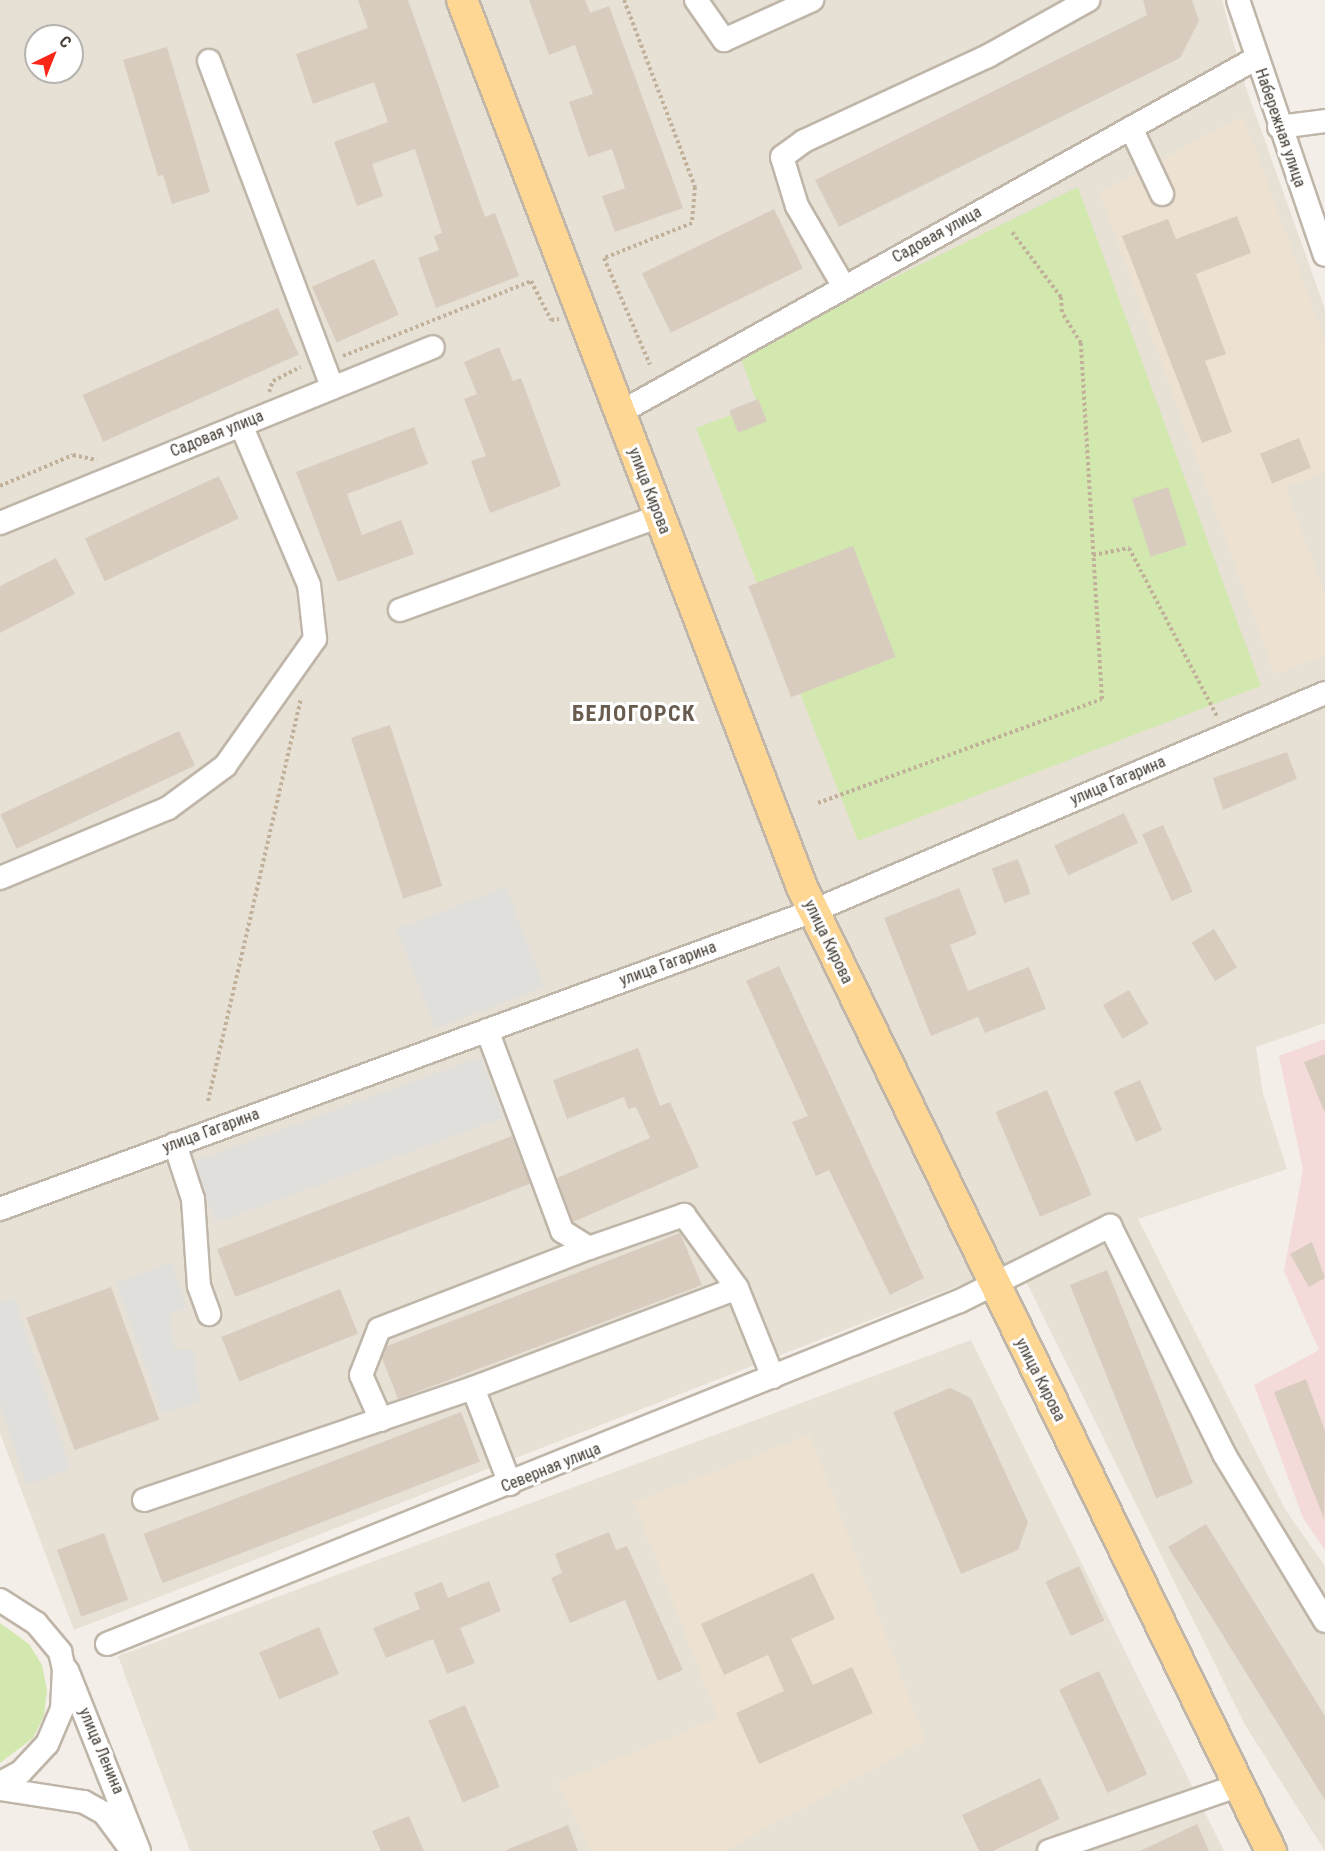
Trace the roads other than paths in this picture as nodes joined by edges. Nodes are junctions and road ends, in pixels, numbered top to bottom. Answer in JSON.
{"nodes":[{"id":1,"x":462,"y":0,"type":"edge"},
{"id":2,"x":696,"y":0,"type":"edge"},
{"id":3,"x":812,"y":0,"type":"edge"},
{"id":4,"x":1088,"y":0,"type":"edge"},
{"id":5,"x":1238,"y":0,"type":"edge"},
{"id":6,"x":1255,"y":59,"type":"junction"},
{"id":7,"x":209,"y":60,"type":"dead end"},
{"id":8,"x":1325,"y":121,"type":"edge"},
{"id":9,"x":1131,"y":128,"type":"junction"},
{"id":10,"x":1279,"y":128,"type":"junction"},
{"id":11,"x":1162,"y":194,"type":"dead end"},
{"id":12,"x":1325,"y":255,"type":"edge"},
{"id":13,"x":844,"y":287,"type":"junction"},
{"id":14,"x":433,"y":347,"type":"dead end"},
{"id":15,"x":332,"y":387,"type":"junction"},
{"id":16,"x":619,"y":413,"type":"junction"},
{"id":17,"x":241,"y":424,"type":"junction"},
{"id":18,"x":659,"y":516,"type":"junction"},
{"id":19,"x":0,"y":523,"type":"edge"},
{"id":20,"x":400,"y":610,"type":"dead end"},
{"id":21,"x":1325,"y":693,"type":"edge"},
{"id":22,"x":0,"y":878,"type":"edge"},
{"id":23,"x":813,"y":911,"type":"junction"},
{"id":24,"x":487,"y":1030,"type":"junction"},
{"id":25,"x":175,"y":1144,"type":"junction"},
{"id":26,"x":0,"y":1209,"type":"edge"},
{"id":27,"x":589,"y":1248,"type":"junction"},
{"id":28,"x":992,"y":1287,"type":"junction"},
{"id":29,"x":737,"y":1288,"type":"junction"},
{"id":30,"x":209,"y":1314,"type":"dead end"},
{"id":31,"x":772,"y":1377,"type":"junction"},
{"id":32,"x":474,"y":1388,"type":"junction"},
{"id":33,"x":381,"y":1420,"type":"junction"},
{"id":34,"x":510,"y":1485,"type":"junction"},
{"id":35,"x":144,"y":1500,"type":"dead end"},
{"id":36,"x":4,"y":1599,"type":"edge"},
{"id":37,"x":1325,"y":1621,"type":"edge"},
{"id":38,"x":107,"y":1644,"type":"dead end"},
{"id":39,"x":60,"y":1652,"type":"junction"},
{"id":40,"x":0,"y":1783,"type":"edge"},
{"id":41,"x":1240,"y":1785,"type":"junction"},
{"id":42,"x":0,"y":1789,"type":"edge"},
{"id":43,"x":132,"y":1851,"type":"edge"},
{"id":44,"x":139,"y":1851,"type":"edge"},
{"id":45,"x":1050,"y":1851,"type":"edge"},
{"id":46,"x":1271,"y":1851,"type":"edge"}],
"edges":[{"from":1,"to":16,"type":"main road","name":"улица Кирова"},
{"from":2,"to":3,"type":"street"},
{"from":4,"to":13,"type":"street"},
{"from":5,"to":6,"type":"street","name":"Набережная улица"},
{"from":6,"to":9,"type":"street","name":"Садовая улица"},
{"from":6,"to":10,"type":"street","name":"Набережная улица"},
{"from":7,"to":15,"type":"street"},
{"from":8,"to":10,"type":"street"},
{"from":9,"to":11,"type":"street"},
{"from":9,"to":13,"type":"street","name":"Садовая улица"},
{"from":10,"to":12,"type":"street","name":"Набережная улица"},
{"from":13,"to":16,"type":"street","name":"Садовая улица"},
{"from":14,"to":15,"type":"street","name":"Садовая улица"},
{"from":15,"to":17,"type":"street","name":"Садовая улица"},
{"from":16,"to":18,"type":"main road","name":"улица Кирова"},
{"from":17,"to":19,"type":"street","name":"Садовая улица"},
{"from":17,"to":22,"type":"street"},
{"from":18,"to":20,"type":"street"},
{"from":18,"to":23,"type":"main road","name":"улица Кирова"},
{"from":21,"to":23,"type":"street","name":"улица Гагарина"},
{"from":23,"to":24,"type":"street","name":"улица Гагарина"},
{"from":23,"to":28,"type":"main road","name":"улица Кирова"},
{"from":24,"to":25,"type":"street","name":"улица Гагарина"},
{"from":24,"to":27,"type":"street"},
{"from":25,"to":26,"type":"street","name":"улица Гагарина"},
{"from":25,"to":30,"type":"street"},
{"from":27,"to":29,"type":"street"},
{"from":27,"to":33,"type":"street"},
{"from":28,"to":31,"type":"street","name":"Северная улица"},
{"from":28,"to":37,"type":"street","name":"Северная улица"},
{"from":28,"to":41,"type":"main road","name":"улица Кирова"},
{"from":29,"to":31,"type":"street"},
{"from":29,"to":32,"type":"street"},
{"from":31,"to":34,"type":"street","name":"Северная улица"},
{"from":32,"to":33,"type":"street"},
{"from":32,"to":34,"type":"street"},
{"from":33,"to":35,"type":"street"},
{"from":34,"to":38,"type":"street","name":"Северная улица"},
{"from":36,"to":39,"type":"street"},
{"from":39,"to":40,"type":"street"},
{"from":39,"to":44,"type":"street","name":"улица Ленина"},
{"from":41,"to":45,"type":"street"},
{"from":41,"to":46,"type":"main road","name":"улица Кирова"},
{"from":42,"to":43,"type":"street","name":"улица Ленина"}]}
